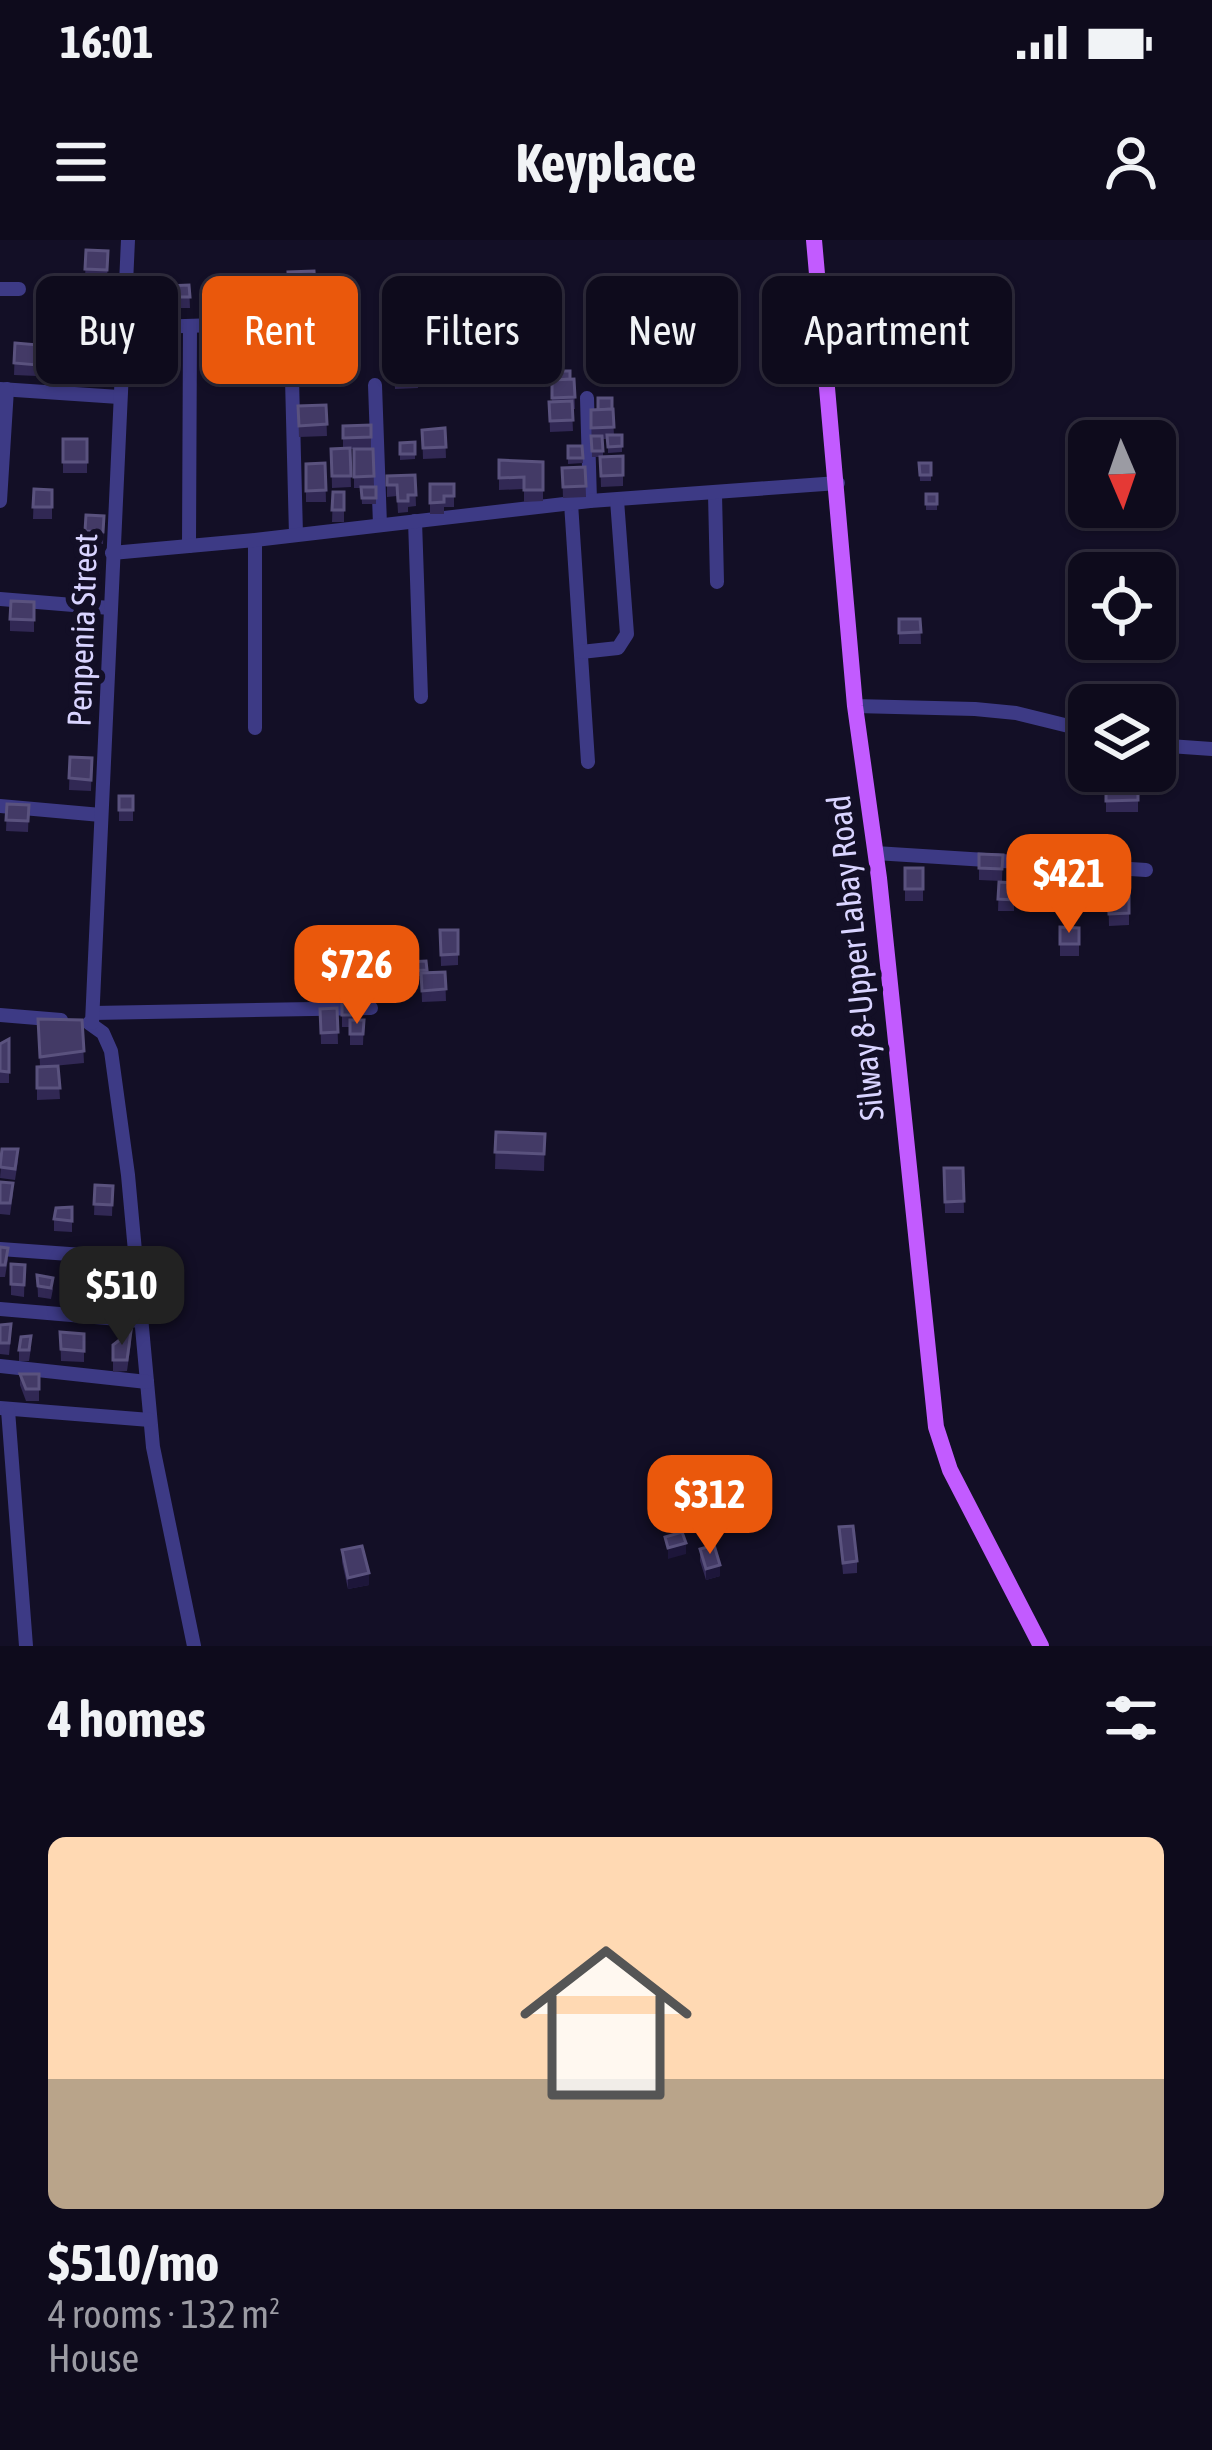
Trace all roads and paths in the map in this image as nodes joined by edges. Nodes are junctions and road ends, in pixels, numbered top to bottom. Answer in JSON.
{"nodes":[{"id":1,"x":128,"y":240,"type":"edge"},
{"id":2,"x":814,"y":240,"type":"edge"},
{"id":3,"x":126,"y":276,"type":"edge"},
{"id":4,"x":0,"y":289,"type":"edge"},
{"id":5,"x":19,"y":289,"type":"dead end"},
{"id":6,"x":178,"y":326,"type":"edge"},
{"id":7,"x":190,"y":326,"type":"junction"},
{"id":8,"x":120,"y":384,"type":"edge"},
{"id":9,"x":375,"y":385,"type":"dead end"},
{"id":10,"x":4,"y":389,"type":"edge"},
{"id":11,"x":119,"y":397,"type":"junction"},
{"id":12,"x":586,"y":398,"type":"dead end"},
{"id":13,"x":838,"y":483,"type":"junction"},
{"id":14,"x":715,"y":494,"type":"junction"},
{"id":15,"x":617,"y":500,"type":"junction"},
{"id":16,"x":0,"y":501,"type":"edge"},
{"id":17,"x":590,"y":501,"type":"junction"},
{"id":18,"x":572,"y":503,"type":"junction"},
{"id":19,"x":415,"y":521,"type":"junction"},
{"id":20,"x":380,"y":525,"type":"junction"},
{"id":21,"x":296,"y":535,"type":"junction"},
{"id":22,"x":255,"y":540,"type":"junction"},
{"id":23,"x":189,"y":546,"type":"junction"},
{"id":24,"x":112,"y":554,"type":"junction"},
{"id":25,"x":717,"y":582,"type":"dead end"},
{"id":26,"x":0,"y":598,"type":"edge"},
{"id":27,"x":110,"y":608,"type":"junction"},
{"id":28,"x":580,"y":652,"type":"junction"},
{"id":29,"x":421,"y":698,"type":"dead end"},
{"id":30,"x":855,"y":706,"type":"junction"},
{"id":31,"x":1068,"y":726,"type":"edge"},
{"id":32,"x":255,"y":728,"type":"dead end"},
{"id":33,"x":1176,"y":746,"type":"edge"},
{"id":34,"x":1212,"y":748,"type":"edge"},
{"id":35,"x":588,"y":762,"type":"dead end"},
{"id":36,"x":0,"y":806,"type":"edge"},
{"id":37,"x":101,"y":815,"type":"junction"},
{"id":38,"x":875,"y":853,"type":"junction"},
{"id":39,"x":1146,"y":870,"type":"dead end"},
{"id":40,"x":371,"y":1008,"type":"dead end"},
{"id":41,"x":0,"y":1015,"type":"edge"},
{"id":42,"x":92,"y":1018,"type":"junction"},
{"id":43,"x":0,"y":1249,"type":"edge"},
{"id":44,"x":136,"y":1254,"type":"junction"},
{"id":45,"x":0,"y":1309,"type":"edge"},
{"id":46,"x":142,"y":1321,"type":"junction"},
{"id":47,"x":0,"y":1366,"type":"edge"},
{"id":48,"x":147,"y":1382,"type":"junction"},
{"id":49,"x":4,"y":1409,"type":"edge"},
{"id":50,"x":150,"y":1420,"type":"junction"},
{"id":51,"x":26,"y":1646,"type":"edge"},
{"id":52,"x":194,"y":1646,"type":"edge"},
{"id":53,"x":1041,"y":1646,"type":"edge"}],
"edges":[{"from":1,"to":3,"type":"street","name":"Penpenia Street"},
{"from":2,"to":13,"type":"main road","name":"Silway 8-Upper Labay Road"},
{"from":4,"to":5,"type":"street"},
{"from":6,"to":7,"type":"street"},
{"from":7,"to":21,"type":"street"},
{"from":7,"to":23,"type":"street"},
{"from":8,"to":11,"type":"street","name":"Penpenia Street"},
{"from":9,"to":20,"type":"street"},
{"from":10,"to":11,"type":"street"},
{"from":10,"to":16,"type":"street"},
{"from":11,"to":24,"type":"street","name":"Penpenia Street"},
{"from":12,"to":17,"type":"street"},
{"from":13,"to":14,"type":"street"},
{"from":13,"to":30,"type":"main road","name":"Silway 8-Upper Labay Road"},
{"from":14,"to":15,"type":"street"},
{"from":14,"to":25,"type":"street"},
{"from":15,"to":17,"type":"street"},
{"from":15,"to":28,"type":"street"},
{"from":17,"to":18,"type":"street"},
{"from":18,"to":19,"type":"street"},
{"from":18,"to":28,"type":"street"},
{"from":19,"to":20,"type":"street"},
{"from":19,"to":29,"type":"street"},
{"from":20,"to":21,"type":"street"},
{"from":21,"to":22,"type":"street"},
{"from":22,"to":23,"type":"street"},
{"from":22,"to":32,"type":"street"},
{"from":23,"to":24,"type":"street"},
{"from":24,"to":27,"type":"street","name":"Penpenia Street"},
{"from":26,"to":27,"type":"street"},
{"from":27,"to":37,"type":"street","name":"Penpenia Street"},
{"from":28,"to":35,"type":"street"},
{"from":30,"to":31,"type":"street"},
{"from":30,"to":38,"type":"main road","name":"Silway 8-Upper Labay Road"},
{"from":33,"to":34,"type":"street"},
{"from":36,"to":37,"type":"street"},
{"from":37,"to":42,"type":"street","name":"Penpenia Street"},
{"from":38,"to":39,"type":"street"},
{"from":38,"to":53,"type":"main road","name":"Silway 8-Upper Labay Road"},
{"from":40,"to":42,"type":"street"},
{"from":41,"to":42,"type":"street"},
{"from":42,"to":44,"type":"street"},
{"from":43,"to":44,"type":"street"},
{"from":44,"to":46,"type":"street"},
{"from":45,"to":46,"type":"street"},
{"from":46,"to":48,"type":"street"},
{"from":47,"to":48,"type":"street"},
{"from":48,"to":50,"type":"street"},
{"from":49,"to":50,"type":"street"},
{"from":49,"to":51,"type":"street"},
{"from":50,"to":52,"type":"street"}]}
